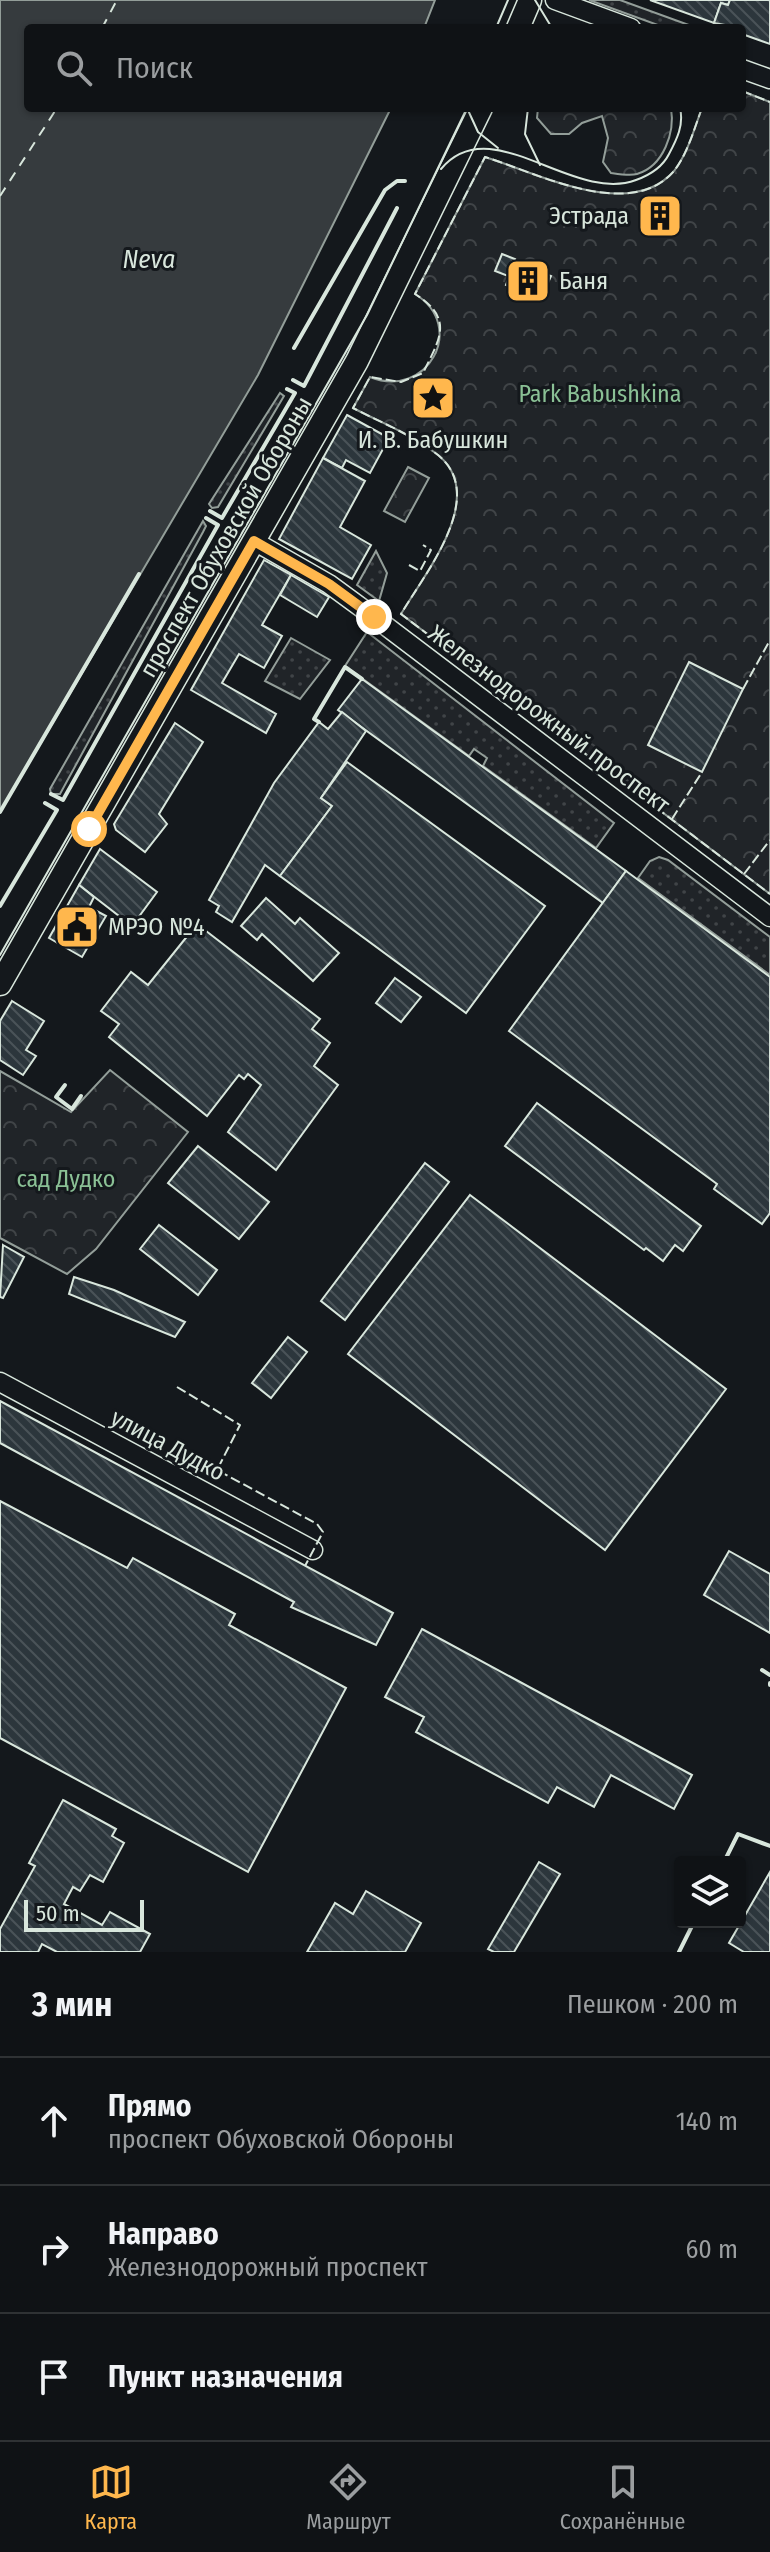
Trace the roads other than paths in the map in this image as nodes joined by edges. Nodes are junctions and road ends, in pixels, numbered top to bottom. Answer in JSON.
{"nodes":[{"id":1,"x":530,"y":0,"type":"edge"},
{"id":2,"x":555,"y":0,"type":"edge"},
{"id":3,"x":520,"y":24,"type":"edge"},
{"id":4,"x":620,"y":24,"type":"edge"},
{"id":5,"x":746,"y":70,"type":"edge"},
{"id":6,"x":770,"y":79,"type":"edge"},
{"id":7,"x":479,"y":112,"type":"edge"},
{"id":8,"x":254,"y":541,"type":"junction"},
{"id":9,"x":770,"y":917,"type":"edge"},
{"id":10,"x":0,"y":984,"type":"edge"},
{"id":11,"x":0,"y":1382,"type":"edge"},
{"id":12,"x":313,"y":1550,"type":"dead end"}],
"edges":[{"from":1,"to":3,"type":"main road"},
{"from":2,"to":4,"type":"street"},
{"from":5,"to":6,"type":"street"},
{"from":7,"to":8,"type":"main road","name":"проспект Обуховской Обороны"},
{"from":8,"to":9,"type":"street","name":"Железнодорожный проспект"},
{"from":8,"to":10,"type":"main road","name":"проспект Обуховской Обороны"},
{"from":11,"to":12,"type":"street","name":"улица Дудко"}]}
